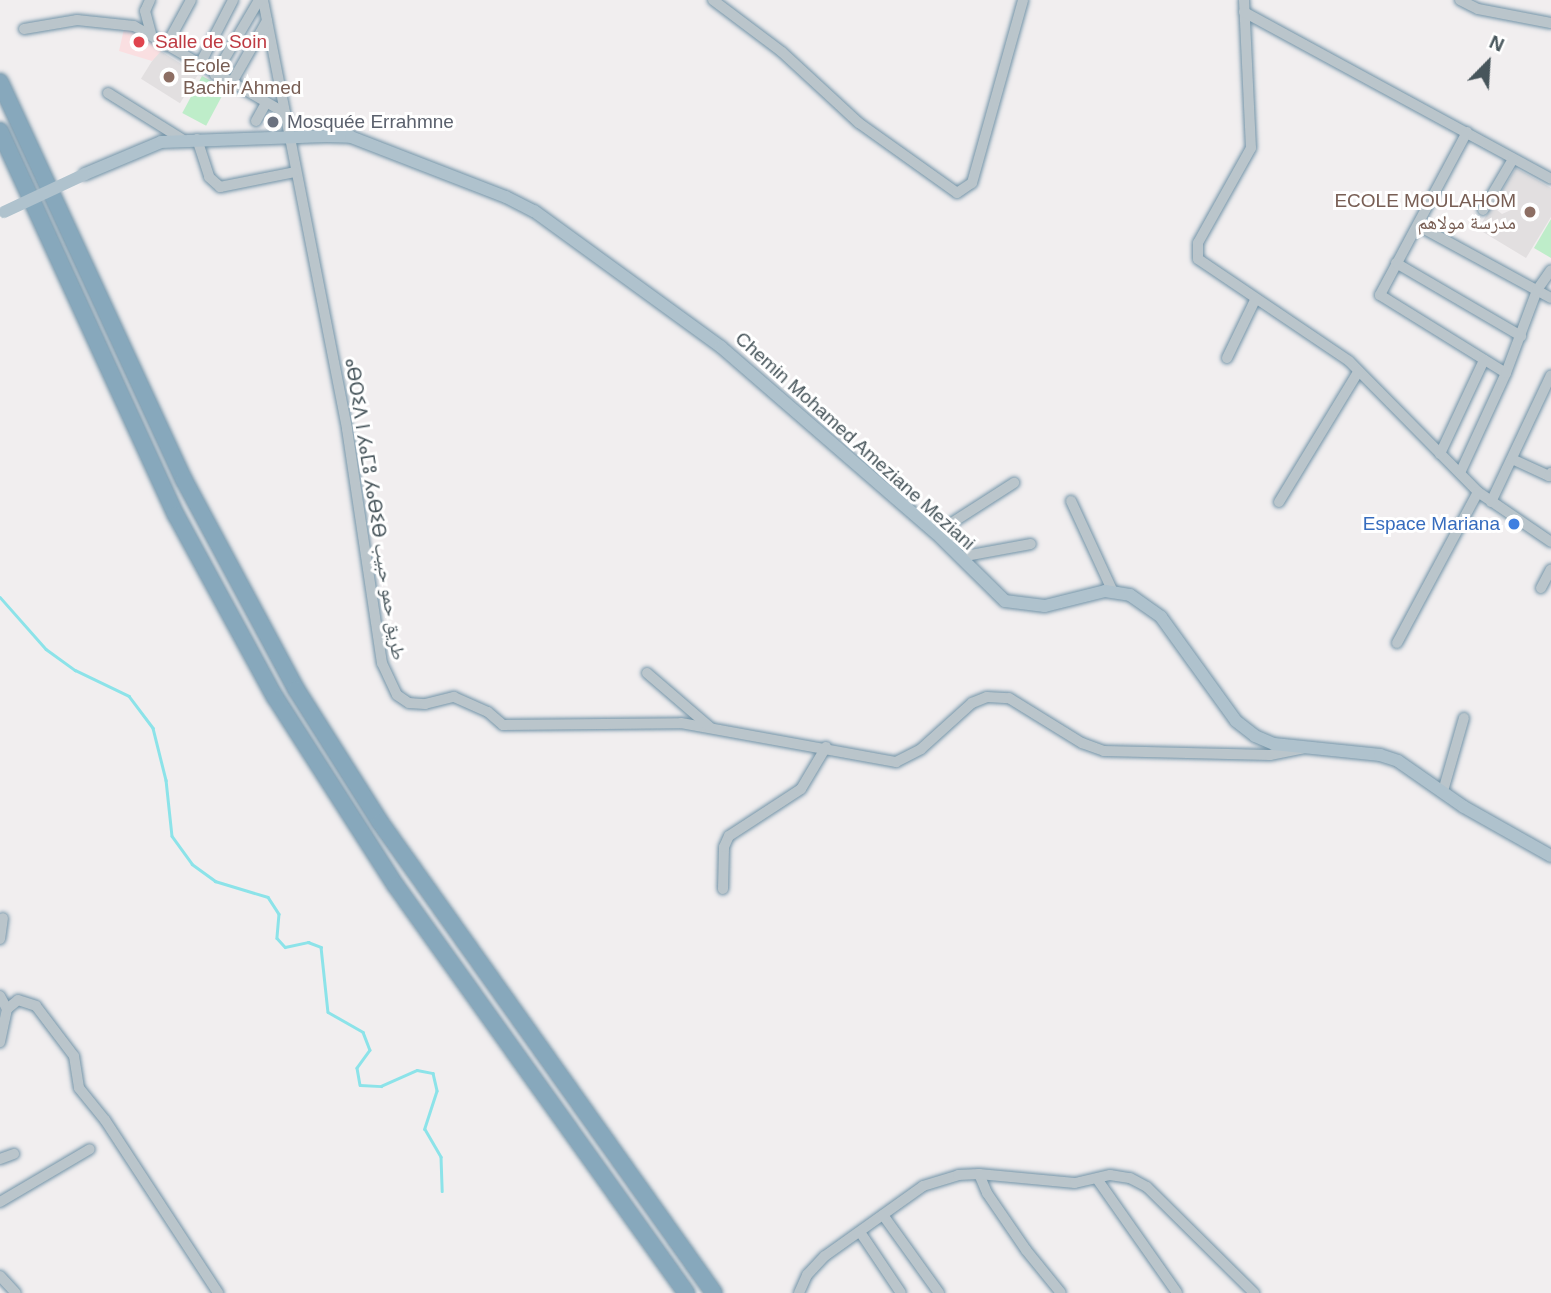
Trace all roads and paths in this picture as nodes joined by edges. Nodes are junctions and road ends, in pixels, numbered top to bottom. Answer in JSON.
{"nodes":[{"id":1,"x":150,"y":0,"type":"edge"},
{"id":2,"x":191,"y":0,"type":"edge"},
{"id":3,"x":233,"y":0,"type":"edge"},
{"id":4,"x":261,"y":0,"type":"edge"},
{"id":5,"x":713,"y":0,"type":"edge"},
{"id":6,"x":1023,"y":0,"type":"edge"},
{"id":7,"x":1244,"y":0,"type":"edge"},
{"id":8,"x":1460,"y":0,"type":"edge"},
{"id":9,"x":1244,"y":12,"type":"junction"},
{"id":10,"x":267,"y":21,"type":"junction"},
{"id":11,"x":1551,"y":23,"type":"edge"},
{"id":12,"x":24,"y":29,"type":"dead end"},
{"id":13,"x":151,"y":33,"type":"junction"},
{"id":14,"x":166,"y":46,"type":"junction"},
{"id":15,"x":199,"y":66,"type":"junction"},
{"id":16,"x":215,"y":75,"type":"junction"},
{"id":17,"x":0,"y":82,"type":"edge"},
{"id":18,"x":231,"y":84,"type":"junction"},
{"id":19,"x":108,"y":93,"type":"dead end"},
{"id":20,"x":266,"y":103,"type":"junction"},
{"id":21,"x":285,"y":113,"type":"junction"},
{"id":22,"x":256,"y":121,"type":"dead end"},
{"id":23,"x":0,"y":131,"type":"edge"},
{"id":24,"x":1467,"y":132,"type":"junction"},
{"id":25,"x":289,"y":138,"type":"junction"},
{"id":26,"x":182,"y":139,"type":"junction"},
{"id":27,"x":197,"y":139,"type":"junction"},
{"id":28,"x":1513,"y":159,"type":"junction"},
{"id":29,"x":295,"y":172,"type":"junction"},
{"id":30,"x":1551,"y":179,"type":"edge"},
{"id":31,"x":1483,"y":211,"type":"dead end"},
{"id":32,"x":2,"y":213,"type":"edge"},
{"id":33,"x":1419,"y":226,"type":"junction"},
{"id":34,"x":1396,"y":263,"type":"junction"},
{"id":35,"x":1551,"y":270,"type":"edge"},
{"id":36,"x":1537,"y":290,"type":"junction"},
{"id":37,"x":1551,"y":298,"type":"edge"},
{"id":38,"x":1255,"y":300,"type":"junction"},
{"id":39,"x":1521,"y":336,"type":"junction"},
{"id":40,"x":1227,"y":358,"type":"dead end"},
{"id":41,"x":1484,"y":360,"type":"junction"},
{"id":42,"x":1357,"y":372,"type":"junction"},
{"id":43,"x":1506,"y":373,"type":"junction"},
{"id":44,"x":1551,"y":374,"type":"edge"},
{"id":45,"x":1440,"y":454,"type":"junction"},
{"id":46,"x":1512,"y":459,"type":"junction"},
{"id":47,"x":1460,"y":473,"type":"junction"},
{"id":48,"x":1551,"y":473,"type":"edge"},
{"id":49,"x":1014,"y":483,"type":"dead end"},
{"id":50,"x":1478,"y":492,"type":"junction"},
{"id":51,"x":1071,"y":501,"type":"dead end"},
{"id":52,"x":1279,"y":502,"type":"dead end"},
{"id":53,"x":1491,"y":502,"type":"junction"},
{"id":54,"x":936,"y":533,"type":"junction"},
{"id":55,"x":1550,"y":539,"type":"edge"},
{"id":56,"x":1031,"y":544,"type":"dead end"},
{"id":57,"x":960,"y":557,"type":"junction"},
{"id":58,"x":1551,"y":569,"type":"edge"},
{"id":59,"x":1541,"y":588,"type":"dead end"},
{"id":60,"x":1112,"y":592,"type":"junction"},
{"id":61,"x":1397,"y":643,"type":"dead end"},
{"id":62,"x":647,"y":673,"type":"dead end"},
{"id":63,"x":1464,"y":718,"type":"dead end"},
{"id":64,"x":711,"y":728,"type":"junction"},
{"id":65,"x":826,"y":747,"type":"junction"},
{"id":66,"x":1306,"y":748,"type":"junction"},
{"id":67,"x":1443,"y":792,"type":"junction"},
{"id":68,"x":1551,"y":856,"type":"edge"},
{"id":69,"x":723,"y":889,"type":"dead end"},
{"id":70,"x":3,"y":919,"type":"dead end"},
{"id":71,"x":0,"y":939,"type":"edge"},
{"id":72,"x":0,"y":996,"type":"edge"},
{"id":73,"x":7,"y":1009,"type":"junction"},
{"id":74,"x":0,"y":1042,"type":"edge"},
{"id":75,"x":90,"y":1149,"type":"dead end"},
{"id":76,"x":14,"y":1154,"type":"dead end"},
{"id":77,"x":0,"y":1159,"type":"edge"},
{"id":78,"x":979,"y":1174,"type":"junction"},
{"id":79,"x":1097,"y":1179,"type":"junction"},
{"id":80,"x":0,"y":1202,"type":"edge"},
{"id":81,"x":883,"y":1215,"type":"junction"},
{"id":82,"x":860,"y":1232,"type":"junction"},
{"id":83,"x":0,"y":1276,"type":"edge"},
{"id":84,"x":16,"y":1293,"type":"edge"},
{"id":85,"x":218,"y":1293,"type":"edge"},
{"id":86,"x":686,"y":1293,"type":"edge"},
{"id":87,"x":714,"y":1293,"type":"edge"},
{"id":88,"x":799,"y":1293,"type":"edge"},
{"id":89,"x":901,"y":1293,"type":"edge"},
{"id":90,"x":939,"y":1293,"type":"edge"},
{"id":91,"x":1061,"y":1293,"type":"edge"},
{"id":92,"x":1177,"y":1293,"type":"edge"},
{"id":93,"x":1254,"y":1293,"type":"edge"}],
"edges":[{"from":1,"to":13,"type":"street"},
{"from":2,"to":14,"type":"street"},
{"from":3,"to":15,"type":"street"},
{"from":4,"to":10,"type":"street","name":"ⴰⴱⵔⵉⴷ ⵏ ⵃⴰⵎⵓ ⵃⴰⴱⵉⴱ طريق حمو حبيب"},
{"from":4,"to":16,"type":"street"},
{"from":5,"to":6,"type":"street"},
{"from":7,"to":9,"type":"street"},
{"from":8,"to":11,"type":"street"},
{"from":9,"to":24,"type":"street"},
{"from":9,"to":38,"type":"street"},
{"from":10,"to":18,"type":"street"},
{"from":10,"to":21,"type":"street","name":"ⴰⴱⵔⵉⴷ ⵏ ⵃⴰⵎⵓ ⵃⴰⴱⵉⴱ طريق حمو حبيب"},
{"from":12,"to":13,"type":"street"},
{"from":13,"to":14,"type":"street"},
{"from":14,"to":15,"type":"street"},
{"from":15,"to":16,"type":"street"},
{"from":16,"to":18,"type":"street"},
{"from":17,"to":87,"type":"highway"},
{"from":18,"to":20,"type":"street"},
{"from":19,"to":26,"type":"street"},
{"from":20,"to":21,"type":"street"},
{"from":20,"to":22,"type":"street"},
{"from":21,"to":25,"type":"street","name":"ⴰⴱⵔⵉⴷ ⵏ ⵃⴰⵎⵓ ⵃⴰⴱⵉⴱ طريق حمو حبيب"},
{"from":23,"to":86,"type":"highway"},
{"from":24,"to":28,"type":"street"},
{"from":24,"to":33,"type":"street"},
{"from":25,"to":27,"type":"main road","name":"Chemin Mohamed Ameziane Meziani"},
{"from":25,"to":29,"type":"street","name":"ⴰⴱⵔⵉⴷ ⵏ ⵃⴰⵎⵓ ⵃⴰⴱⵉⴱ طريق حمو حبيب"},
{"from":25,"to":54,"type":"main road","name":"Chemin Mohamed Ameziane Meziani"},
{"from":26,"to":27,"type":"main road","name":"Chemin Mohamed Ameziane Meziani"},
{"from":26,"to":32,"type":"main road","name":"Chemin Mohamed Ameziane Meziani","bridge":true},
{"from":27,"to":29,"type":"street"},
{"from":28,"to":30,"type":"street"},
{"from":28,"to":31,"type":"street"},
{"from":29,"to":64,"type":"street","name":"ⴰⴱⵔⵉⴷ ⵏ ⵃⴰⵎⵓ ⵃⴰⴱⵉⴱ طريق حمو حبيب"},
{"from":33,"to":34,"type":"street"},
{"from":33,"to":36,"type":"street"},
{"from":34,"to":39,"type":"street"},
{"from":34,"to":41,"type":"street"},
{"from":35,"to":36,"type":"street"},
{"from":36,"to":37,"type":"street"},
{"from":36,"to":39,"type":"street"},
{"from":38,"to":40,"type":"street"},
{"from":38,"to":42,"type":"street"},
{"from":39,"to":43,"type":"street"},
{"from":41,"to":43,"type":"street"},
{"from":41,"to":45,"type":"street"},
{"from":42,"to":45,"type":"street"},
{"from":42,"to":52,"type":"street"},
{"from":43,"to":47,"type":"street"},
{"from":44,"to":46,"type":"street"},
{"from":45,"to":47,"type":"street"},
{"from":46,"to":48,"type":"street"},
{"from":46,"to":53,"type":"street"},
{"from":47,"to":50,"type":"street"},
{"from":49,"to":54,"type":"street"},
{"from":50,"to":53,"type":"street"},
{"from":50,"to":61,"type":"street"},
{"from":51,"to":60,"type":"street"},
{"from":53,"to":55,"type":"street"},
{"from":54,"to":57,"type":"main road","name":"Chemin Mohamed Ameziane Meziani"},
{"from":56,"to":57,"type":"street"},
{"from":57,"to":60,"type":"main road","name":"Chemin Mohamed Ameziane Meziani"},
{"from":58,"to":59,"type":"street"},
{"from":60,"to":66,"type":"main road","name":"Chemin Mohamed Ameziane Meziani"},
{"from":62,"to":64,"type":"street"},
{"from":63,"to":67,"type":"street"},
{"from":64,"to":65,"type":"street","name":"ⴰⴱⵔⵉⴷ ⵏ ⵃⴰⵎⵓ ⵃⴰⴱⵉⴱ طريق حمو حبيب"},
{"from":65,"to":66,"type":"street","name":"ⴰⴱⵔⵉⴷ ⵏ ⵃⴰⵎⵓ ⵃⴰⴱⵉⴱ طريق حمو حبيب"},
{"from":65,"to":69,"type":"street"},
{"from":66,"to":67,"type":"main road","name":"Chemin Mohamed Ameziane Meziani"},
{"from":67,"to":68,"type":"main road","name":"Chemin Mohamed Ameziane Meziani"},
{"from":70,"to":71,"type":"street"},
{"from":72,"to":73,"type":"street"},
{"from":73,"to":74,"type":"street"},
{"from":73,"to":85,"type":"street"},
{"from":75,"to":80,"type":"street"},
{"from":76,"to":77,"type":"street"},
{"from":78,"to":79,"type":"street"},
{"from":78,"to":81,"type":"street"},
{"from":78,"to":91,"type":"street"},
{"from":79,"to":92,"type":"street"},
{"from":79,"to":93,"type":"street"},
{"from":81,"to":82,"type":"street"},
{"from":81,"to":90,"type":"street"},
{"from":82,"to":88,"type":"street"},
{"from":82,"to":89,"type":"street"},
{"from":83,"to":84,"type":"street"}]}
